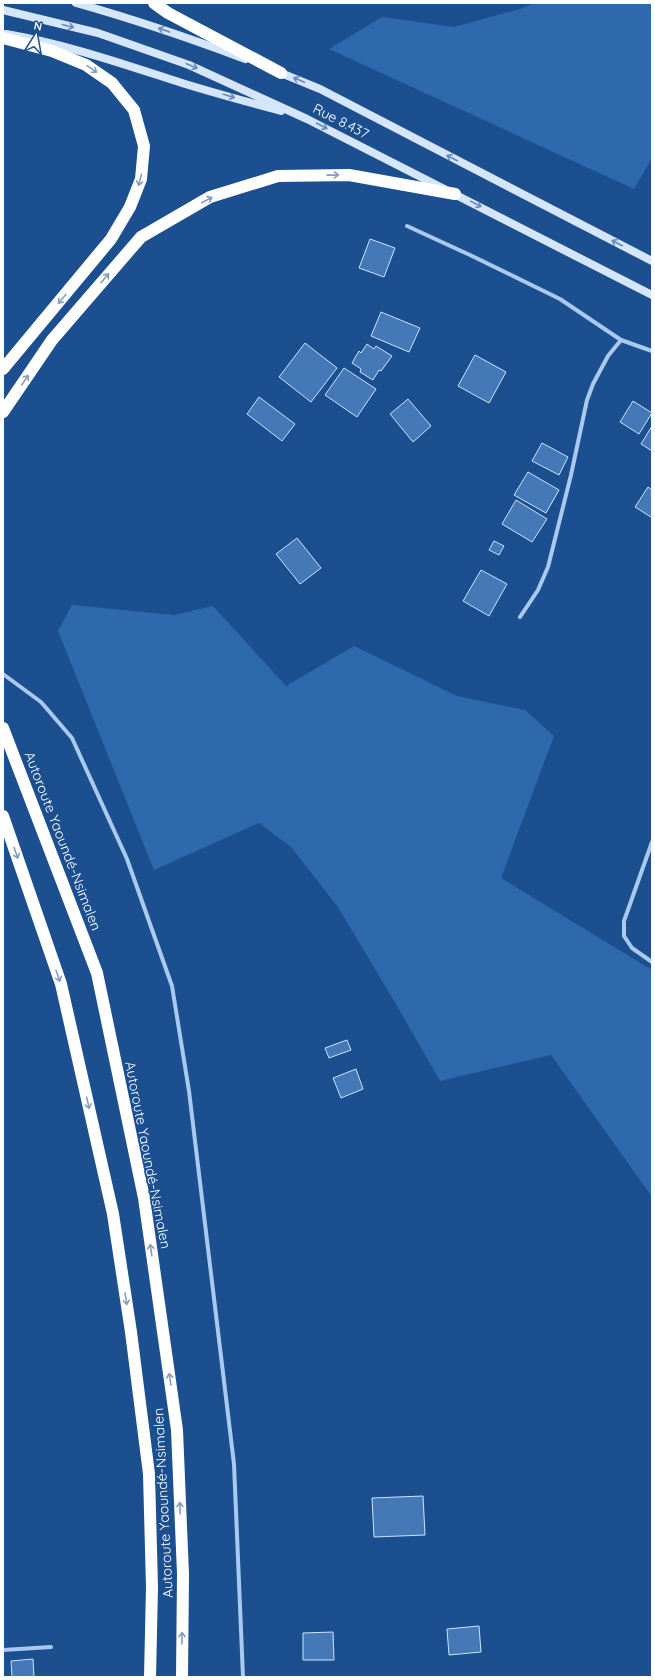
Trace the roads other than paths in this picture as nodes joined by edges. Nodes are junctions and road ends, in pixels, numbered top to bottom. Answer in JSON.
{"nodes":[{"id":1,"x":76,"y":3,"type":"edge"},
{"id":2,"x":154,"y":3,"type":"edge"},
{"id":3,"x":3,"y":10,"type":"edge"},
{"id":4,"x":3,"y":33,"type":"edge"},
{"id":5,"x":3,"y":38,"type":"edge"},
{"id":6,"x":281,"y":73,"type":"junction"},
{"id":7,"x":307,"y":119,"type":"junction"},
{"id":8,"x":455,"y":194,"type":"junction"},
{"id":9,"x":407,"y":226,"type":"dead end"},
{"id":10,"x":652,"y":261,"type":"edge"},
{"id":11,"x":652,"y":295,"type":"edge"},
{"id":12,"x":621,"y":340,"type":"junction"},
{"id":13,"x":652,"y":351,"type":"edge"},
{"id":14,"x":3,"y":369,"type":"edge"},
{"id":15,"x":3,"y":412,"type":"edge"},
{"id":16,"x":520,"y":617,"type":"dead end"},
{"id":17,"x":3,"y":674,"type":"edge"},
{"id":18,"x":4,"y":727,"type":"edge"},
{"id":19,"x":3,"y":816,"type":"edge"},
{"id":20,"x":652,"y":842,"type":"edge"},
{"id":21,"x":652,"y":962,"type":"edge"},
{"id":22,"x":51,"y":1647,"type":"dead end"},
{"id":23,"x":3,"y":1650,"type":"edge"},
{"id":24,"x":150,"y":1677,"type":"edge"},
{"id":25,"x":182,"y":1677,"type":"edge"},
{"id":26,"x":243,"y":1677,"type":"edge"}],
"edges":[{"from":6,"to":1,"type":"main road","name":"Rue 8.437","one_way":true},
{"from":2,"to":6,"type":"highway"},
{"from":3,"to":7,"type":"main road","name":"Rue 8.437","one_way":true},
{"from":4,"to":7,"type":"main road","one_way":true},
{"from":5,"to":14,"type":"highway","one_way":true},
{"from":10,"to":6,"type":"main road","name":"Rue 8.437","one_way":true},
{"from":7,"to":8,"type":"main road","name":"Rue 8.437","one_way":true},
{"from":8,"to":11,"type":"main road","name":"Rue 8.437","one_way":true},
{"from":15,"to":8,"type":"highway","one_way":true},
{"from":9,"to":12,"type":"street"},
{"from":12,"to":13,"type":"street"},
{"from":12,"to":16,"type":"street"},
{"from":17,"to":26,"type":"street"},
{"from":25,"to":18,"type":"highway","name":"Autoroute Yaoundé-Nsimalen","one_way":true},
{"from":19,"to":24,"type":"highway","name":"Autoroute Yaoundé-Nsimalen","one_way":true},
{"from":20,"to":21,"type":"street"},
{"from":22,"to":23,"type":"street"}]}
